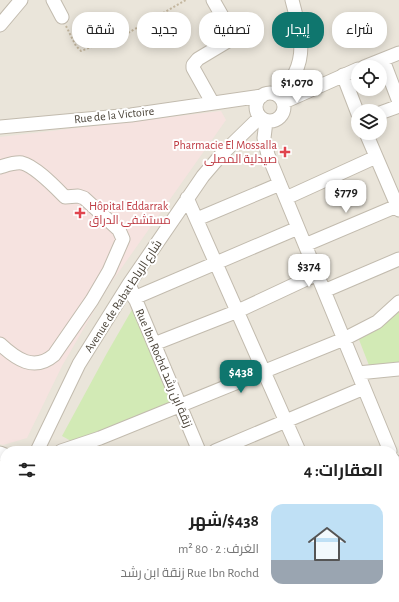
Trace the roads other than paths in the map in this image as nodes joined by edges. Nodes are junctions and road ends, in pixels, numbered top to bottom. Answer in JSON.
{"nodes":[{"id":1,"x":21,"y":0,"type":"edge"},
{"id":2,"x":53,"y":0,"type":"edge"},
{"id":3,"x":213,"y":0,"type":"edge"},
{"id":4,"x":292,"y":2,"type":"edge"},
{"id":5,"x":62,"y":17,"type":"road end"},
{"id":6,"x":0,"y":25,"type":"edge"},
{"id":7,"x":399,"y":53,"type":"edge"},
{"id":8,"x":383,"y":60,"type":"edge"},
{"id":9,"x":387,"y":70,"type":"edge"},
{"id":10,"x":351,"y":72,"type":"edge"},
{"id":11,"x":343,"y":75,"type":"junction"},
{"id":12,"x":262,"y":96,"type":"junction"},
{"id":13,"x":280,"y":98,"type":"junction"},
{"id":14,"x":227,"y":100,"type":"junction"},
{"id":15,"x":212,"y":102,"type":"junction"},
{"id":16,"x":399,"y":102,"type":"edge"},
{"id":17,"x":354,"y":104,"type":"edge"},
{"id":18,"x":399,"y":106,"type":"edge"},
{"id":19,"x":387,"y":110,"type":"edge"},
{"id":20,"x":260,"y":115,"type":"junction"},
{"id":21,"x":0,"y":126,"type":"edge"},
{"id":22,"x":369,"y":140,"type":"edge"},
{"id":23,"x":376,"y":157,"type":"junction"},
{"id":24,"x":15,"y":163,"type":"junction"},
{"id":25,"x":0,"y":167,"type":"edge"},
{"id":26,"x":0,"y":178,"type":"edge"},
{"id":27,"x":280,"y":184,"type":"junction"},
{"id":28,"x":187,"y":198,"type":"junction"},
{"id":29,"x":286,"y":198,"type":"junction"},
{"id":30,"x":398,"y":208,"type":"edge"},
{"id":31,"x":197,"y":219,"type":"junction"},
{"id":32,"x":298,"y":228,"type":"junction"},
{"id":33,"x":305,"y":245,"type":"junction"},
{"id":34,"x":399,"y":259,"type":"edge"},
{"id":35,"x":217,"y":264,"type":"junction"},
{"id":36,"x":317,"y":274,"type":"junction"},
{"id":37,"x":129,"y":284,"type":"junction"},
{"id":38,"x":324,"y":291,"type":"junction"},
{"id":39,"x":134,"y":298,"type":"junction"},
{"id":40,"x":399,"y":302,"type":"edge"},
{"id":41,"x":238,"y":311,"type":"junction"},
{"id":42,"x":344,"y":339,"type":"junction"},
{"id":43,"x":0,"y":344,"type":"edge"},
{"id":44,"x":154,"y":344,"type":"junction"},
{"id":45,"x":399,"y":369,"type":"edge"},
{"id":46,"x":264,"y":372,"type":"junction"},
{"id":47,"x":358,"y":373,"type":"junction"},
{"id":48,"x":364,"y":388,"type":"junction"},
{"id":49,"x":180,"y":405,"type":"junction"},
{"id":50,"x":286,"y":422,"type":"junction"},
{"id":51,"x":39,"y":446,"type":"edge"},
{"id":52,"x":76,"y":446,"type":"edge"},
{"id":53,"x":197,"y":446,"type":"edge"},
{"id":54,"x":227,"y":446,"type":"edge"},
{"id":55,"x":297,"y":446,"type":"edge"},
{"id":56,"x":389,"y":446,"type":"edge"}],
"edges":[{"from":1,"to":6,"type":"street"},
{"from":2,"to":5,"type":"street"},
{"from":3,"to":15,"type":"street"},
{"from":4,"to":13,"type":"street"},
{"from":7,"to":8,"type":"street"},
{"from":9,"to":16,"type":"street"},
{"from":10,"to":11,"type":"street"},
{"from":11,"to":13,"type":"street"},
{"from":11,"to":17,"type":"street"},
{"from":12,"to":13,"type":"street"},
{"from":12,"to":14,"type":"street","name":"Rue de la Victoire"},
{"from":12,"to":20,"type":"street"},
{"from":13,"to":20,"type":"street"},
{"from":14,"to":15,"type":"street","name":"Rue de la Victoire"},
{"from":14,"to":20,"type":"street"},
{"from":15,"to":21,"type":"street","name":"Rue de la Victoire"},
{"from":18,"to":19,"type":"street"},
{"from":20,"to":27,"type":"street"},
{"from":20,"to":28,"type":"street","name":"Avenue de Rabat شارع الرباط"},
{"from":22,"to":23,"type":"street"},
{"from":23,"to":29,"type":"street"},
{"from":23,"to":30,"type":"street"},
{"from":24,"to":25,"type":"street"},
{"from":24,"to":26,"type":"street"},
{"from":24,"to":43,"type":"street"},
{"from":27,"to":29,"type":"street"},
{"from":27,"to":31,"type":"street"},
{"from":28,"to":31,"type":"street"},
{"from":28,"to":37,"type":"street","name":"Avenue de Rabat شارع الرباط"},
{"from":29,"to":32,"type":"street"},
{"from":30,"to":33,"type":"street"},
{"from":31,"to":35,"type":"street"},
{"from":32,"to":33,"type":"street"},
{"from":32,"to":35,"type":"street"},
{"from":33,"to":36,"type":"street"},
{"from":34,"to":38,"type":"street"},
{"from":35,"to":39,"type":"street"},
{"from":35,"to":41,"type":"street"},
{"from":36,"to":38,"type":"street"},
{"from":36,"to":41,"type":"street"},
{"from":37,"to":39,"type":"street","name":"Rue Ibn Rochd زنقة ابن رشد"},
{"from":37,"to":51,"type":"street","name":"Avenue de Rabat شارع الرباط"},
{"from":38,"to":42,"type":"street"},
{"from":39,"to":44,"type":"street","name":"Rue Ibn Rochd زنقة ابن رشد"},
{"from":40,"to":42,"type":"street"},
{"from":41,"to":44,"type":"street"},
{"from":41,"to":46,"type":"street"},
{"from":42,"to":46,"type":"street"},
{"from":42,"to":47,"type":"street"},
{"from":44,"to":49,"type":"street","name":"Rue Ibn Rochd زنقة ابن رشد"},
{"from":45,"to":47,"type":"street"},
{"from":46,"to":49,"type":"street"},
{"from":46,"to":50,"type":"street"},
{"from":47,"to":48,"type":"street"},
{"from":48,"to":50,"type":"street"},
{"from":48,"to":56,"type":"street"},
{"from":49,"to":52,"type":"street"},
{"from":49,"to":53,"type":"street","name":"Rue Ibn Rochd زنقة ابن رشد"},
{"from":50,"to":54,"type":"street"},
{"from":50,"to":55,"type":"street"}]}
